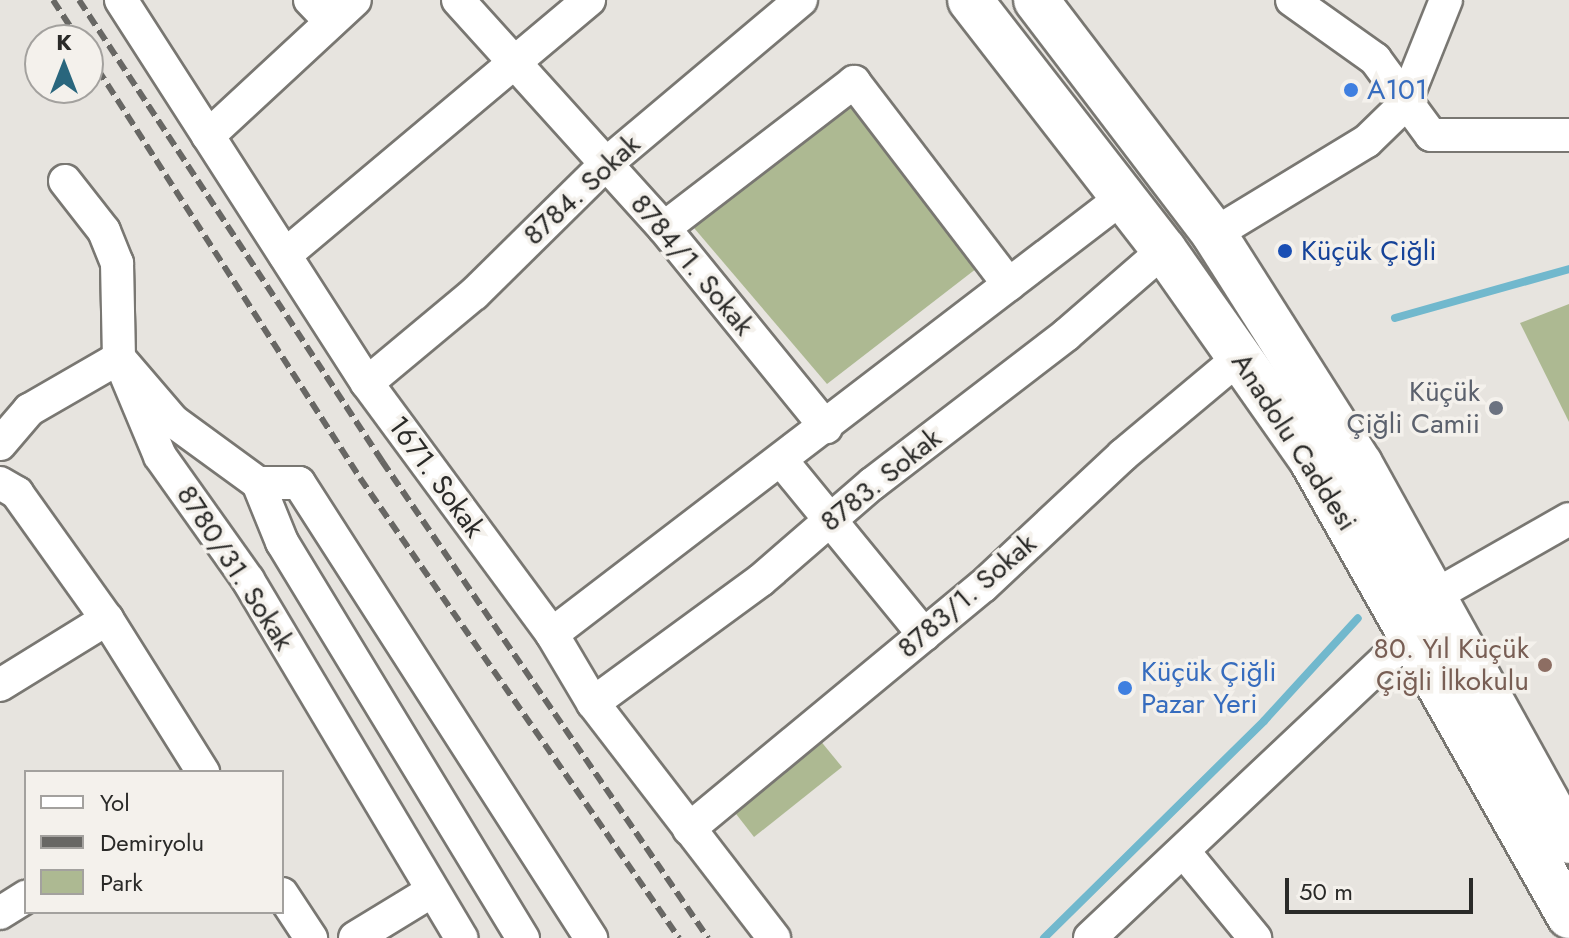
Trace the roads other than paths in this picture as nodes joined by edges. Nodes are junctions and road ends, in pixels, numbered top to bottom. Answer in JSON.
{"nodes":[{"id":1,"x":121,"y":0,"type":"edge"},
{"id":2,"x":355,"y":0,"type":"edge"},
{"id":3,"x":458,"y":0,"type":"edge"},
{"id":4,"x":589,"y":0,"type":"edge"},
{"id":5,"x":801,"y":0,"type":"edge"},
{"id":6,"x":970,"y":0,"type":"edge"},
{"id":7,"x":1036,"y":0,"type":"edge"},
{"id":8,"x":1292,"y":0,"type":"edge"},
{"id":9,"x":1446,"y":0,"type":"edge"},
{"id":10,"x":320,"y":11,"type":"edge"},
{"id":11,"x":511,"y":63,"type":"junction"},
{"id":12,"x":1404,"y":105,"type":"junction"},
{"id":13,"x":1569,"y":135,"type":"edge"},
{"id":14,"x":208,"y":136,"type":"junction"},
{"id":15,"x":606,"y":164,"type":"junction"},
{"id":16,"x":65,"y":181,"type":"dead end"},
{"id":17,"x":1123,"y":197,"type":"junction"},
{"id":18,"x":664,"y":228,"type":"junction"},
{"id":19,"x":1214,"y":234,"type":"junction"},
{"id":20,"x":1164,"y":250,"type":"junction"},
{"id":21,"x":285,"y":255,"type":"junction"},
{"id":22,"x":1009,"y":285,"type":"junction"},
{"id":23,"x":1240,"y":357,"type":"junction"},
{"id":24,"x":119,"y":358,"type":"junction"},
{"id":25,"x":367,"y":383,"type":"junction"},
{"id":26,"x":826,"y":427,"type":"junction"},
{"id":27,"x":0,"y":444,"type":"edge"},
{"id":28,"x":781,"y":460,"type":"junction"},
{"id":29,"x":0,"y":483,"type":"edge"},
{"id":30,"x":258,"y":483,"type":"junction"},
{"id":31,"x":1569,"y":519,"type":"edge"},
{"id":32,"x":830,"y":520,"type":"junction"},
{"id":33,"x":1434,"y":596,"type":"junction"},
{"id":34,"x":107,"y":619,"type":"junction"},
{"id":35,"x":552,"y":634,"type":"junction"},
{"id":36,"x":924,"y":635,"type":"junction"},
{"id":37,"x":1412,"y":635,"type":"junction"},
{"id":38,"x":0,"y":685,"type":"edge"},
{"id":39,"x":593,"y":703,"type":"junction"},
{"id":40,"x":202,"y":770,"type":"edge"},
{"id":41,"x":689,"y":829,"type":"junction"},
{"id":42,"x":1569,"y":841,"type":"edge"},
{"id":43,"x":1184,"y":852,"type":"junction"},
{"id":44,"x":432,"y":891,"type":"junction"},
{"id":45,"x":284,"y":897,"type":"edge"},
{"id":46,"x":24,"y":898,"type":"edge"},
{"id":47,"x":0,"y":913,"type":"edge"},
{"id":48,"x":1569,"y":916,"type":"edge"},
{"id":49,"x":311,"y":938,"type":"edge"},
{"id":50,"x":355,"y":938,"type":"edge"},
{"id":51,"x":461,"y":938,"type":"edge"},
{"id":52,"x":523,"y":938,"type":"edge"},
{"id":53,"x":591,"y":938,"type":"edge"},
{"id":54,"x":774,"y":938,"type":"edge"},
{"id":55,"x":1090,"y":938,"type":"edge"},
{"id":56,"x":1255,"y":938,"type":"edge"}],
"edges":[{"from":1,"to":14,"type":"street","name":"1671. Sokak"},
{"from":2,"to":10,"type":"street"},
{"from":3,"to":11,"type":"street","name":"8784/1. Sokak"},
{"from":4,"to":11,"type":"street"},
{"from":5,"to":15,"type":"street","name":"8784. Sokak"},
{"from":6,"to":17,"type":"highway","name":"Anadolu Caddesi"},
{"from":7,"to":19,"type":"highway","name":"Anadolu Caddesi"},
{"from":8,"to":12,"type":"street"},
{"from":9,"to":12,"type":"street"},
{"from":10,"to":14,"type":"street"},
{"from":11,"to":15,"type":"street","name":"8784/1. Sokak"},
{"from":11,"to":21,"type":"street"},
{"from":12,"to":13,"type":"street"},
{"from":12,"to":19,"type":"street"},
{"from":14,"to":21,"type":"street","name":"1671. Sokak"},
{"from":15,"to":18,"type":"street","name":"8784/1. Sokak"},
{"from":15,"to":25,"type":"street","name":"8784. Sokak"},
{"from":16,"to":24,"type":"street","name":"8780/31. Sokak"},
{"from":17,"to":20,"type":"highway","name":"Anadolu Caddesi"},
{"from":17,"to":22,"type":"street"},
{"from":18,"to":22,"type":"street"},
{"from":18,"to":26,"type":"street","name":"8784/1. Sokak"},
{"from":19,"to":33,"type":"highway","name":"Anadolu Caddesi"},
{"from":20,"to":23,"type":"highway","name":"Anadolu Caddesi"},
{"from":20,"to":32,"type":"street","name":"8783. Sokak"},
{"from":21,"to":25,"type":"street","name":"1671. Sokak"},
{"from":22,"to":26,"type":"street"},
{"from":23,"to":36,"type":"street","name":"8783/1. Sokak"},
{"from":23,"to":37,"type":"highway","name":"Anadolu Caddesi"},
{"from":24,"to":27,"type":"street"},
{"from":24,"to":30,"type":"street"},
{"from":24,"to":44,"type":"street","name":"8780/31. Sokak"},
{"from":25,"to":35,"type":"street","name":"1671. Sokak"},
{"from":26,"to":28,"type":"street"},
{"from":28,"to":32,"type":"street"},
{"from":28,"to":35,"type":"street"},
{"from":29,"to":34,"type":"street"},
{"from":30,"to":52,"type":"street"},
{"from":30,"to":53,"type":"street"},
{"from":31,"to":33,"type":"street"},
{"from":32,"to":36,"type":"street"},
{"from":32,"to":39,"type":"street","name":"8783. Sokak"},
{"from":33,"to":42,"type":"highway","name":"Anadolu Caddesi"},
{"from":34,"to":38,"type":"street"},
{"from":34,"to":40,"type":"street"},
{"from":35,"to":39,"type":"street","name":"1671. Sokak"},
{"from":36,"to":41,"type":"street","name":"8783/1. Sokak"},
{"from":37,"to":43,"type":"street"},
{"from":37,"to":48,"type":"highway","name":"Anadolu Caddesi"},
{"from":39,"to":41,"type":"street","name":"1671. Sokak"},
{"from":41,"to":54,"type":"street","name":"1671. Sokak"},
{"from":43,"to":55,"type":"street"},
{"from":43,"to":56,"type":"street"},
{"from":44,"to":50,"type":"street"},
{"from":44,"to":51,"type":"street","name":"8780/31. Sokak"},
{"from":45,"to":49,"type":"street"},
{"from":46,"to":47,"type":"street"}]}
